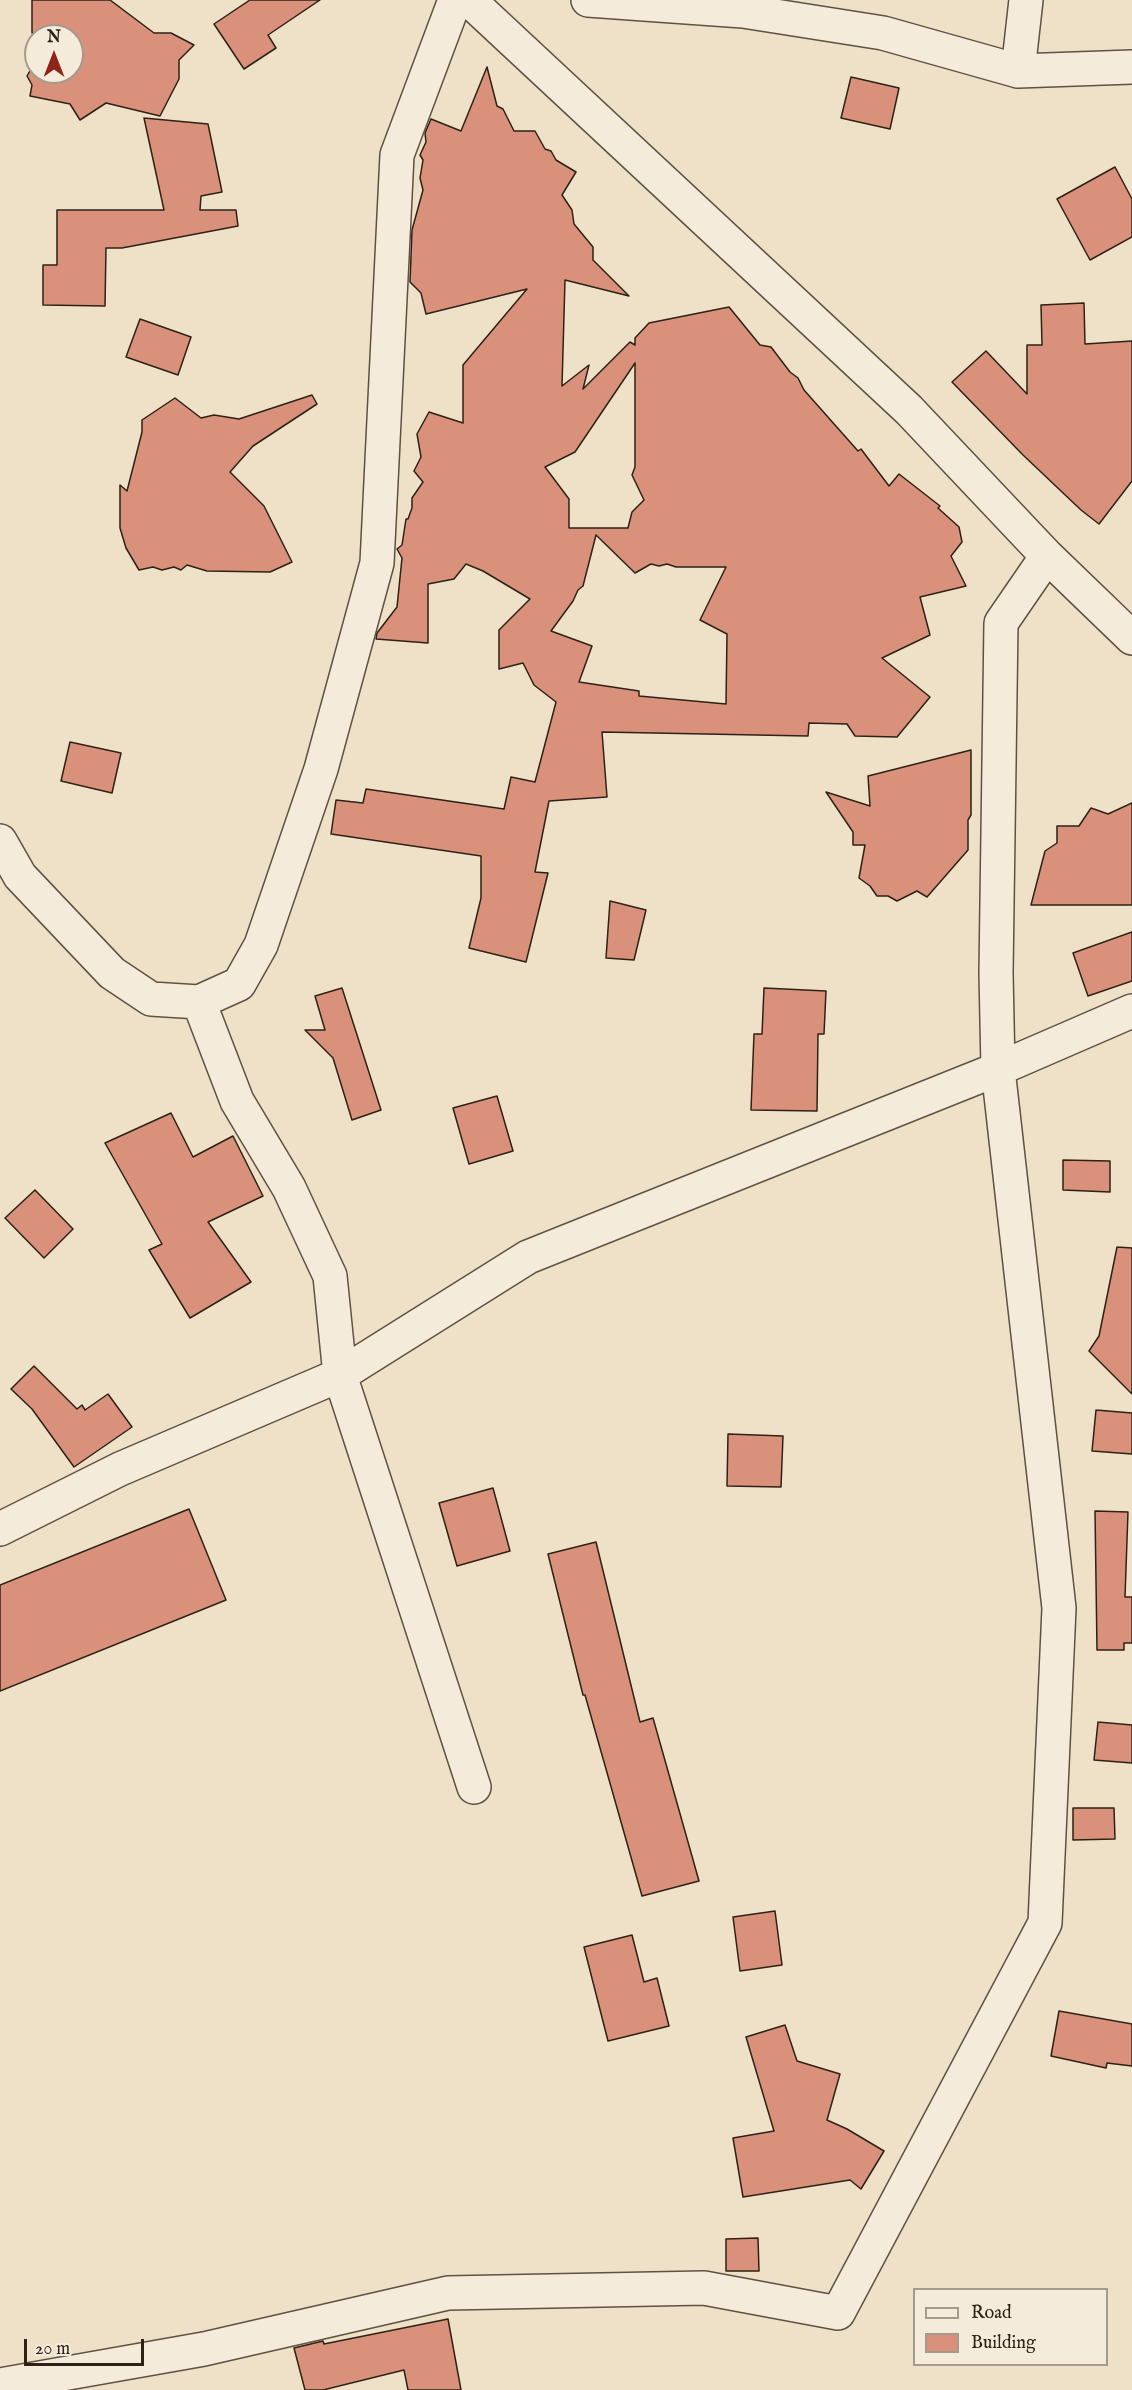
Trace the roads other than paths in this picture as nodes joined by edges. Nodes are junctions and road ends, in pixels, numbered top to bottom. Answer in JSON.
{"nodes":[{"id":1,"x":455,"y":0,"type":"edge"},
{"id":2,"x":469,"y":0,"type":"edge"},
{"id":3,"x":588,"y":0,"type":"edge"},
{"id":4,"x":1026,"y":0,"type":"edge"},
{"id":5,"x":1132,"y":67,"type":"edge"},
{"id":6,"x":1018,"y":71,"type":"junction"},
{"id":7,"x":1047,"y":556,"type":"junction"},
{"id":8,"x":1132,"y":638,"type":"edge"},
{"id":9,"x":0,"y":841,"type":"edge"},
{"id":10,"x":199,"y":1002,"type":"junction"},
{"id":11,"x":1132,"y":1011,"type":"edge"},
{"id":12,"x":998,"y":1069,"type":"junction"},
{"id":13,"x":340,"y":1375,"type":"junction"},
{"id":14,"x":0,"y":1530,"type":"edge"},
{"id":15,"x":474,"y":1787,"type":"dead end"},
{"id":16,"x":0,"y":2385,"type":"edge"}],
"edges":[{"from":1,"to":10,"type":"street"},
{"from":2,"to":7,"type":"street"},
{"from":3,"to":6,"type":"street"},
{"from":4,"to":6,"type":"street"},
{"from":5,"to":6,"type":"street"},
{"from":7,"to":8,"type":"street"},
{"from":7,"to":12,"type":"street"},
{"from":9,"to":10,"type":"street"},
{"from":10,"to":13,"type":"street"},
{"from":11,"to":12,"type":"street"},
{"from":12,"to":13,"type":"street"},
{"from":12,"to":16,"type":"street"},
{"from":13,"to":14,"type":"street"},
{"from":13,"to":15,"type":"street"}]}
